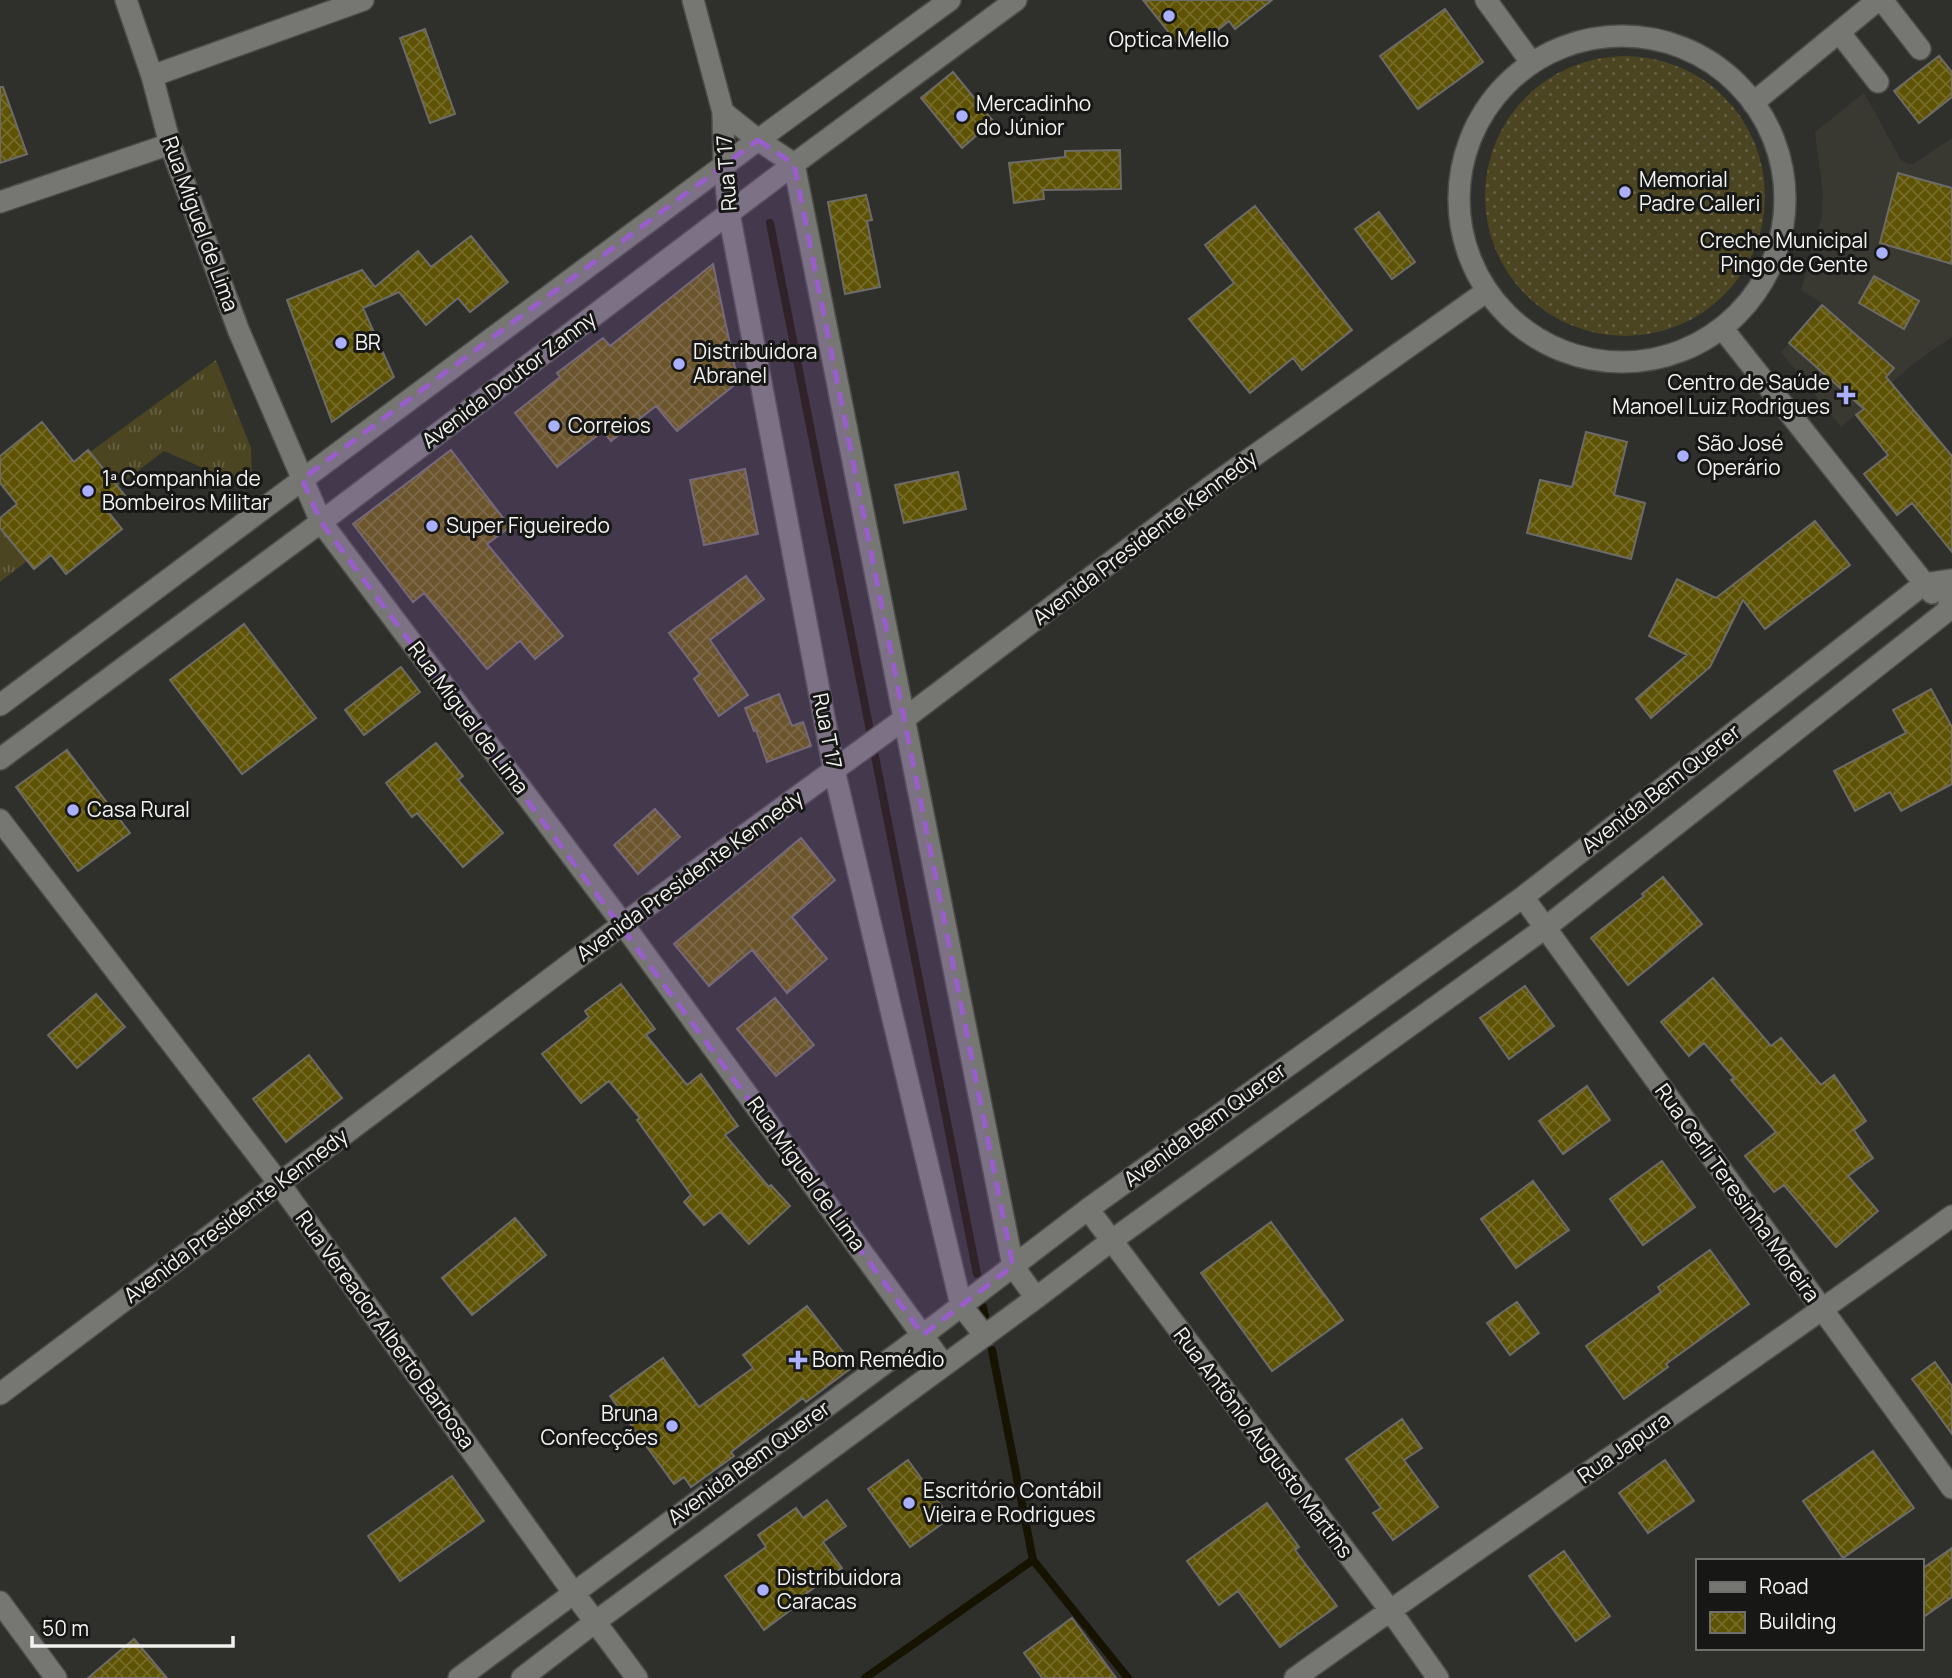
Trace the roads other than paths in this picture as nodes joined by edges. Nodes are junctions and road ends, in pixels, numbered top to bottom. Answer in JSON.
{"nodes":[{"id":1,"x":126,"y":0,"type":"edge"},
{"id":2,"x":363,"y":0,"type":"edge"},
{"id":3,"x":693,"y":0,"type":"edge"},
{"id":4,"x":950,"y":0,"type":"edge"},
{"id":5,"x":1016,"y":0,"type":"edge"},
{"id":6,"x":1486,"y":0,"type":"edge"},
{"id":7,"x":1880,"y":0,"type":"edge"},
{"id":8,"x":1839,"y":32,"type":"junction"},
{"id":9,"x":1920,"y":49,"type":"dead end"},
{"id":10,"x":1531,"y":62,"type":"junction"},
{"id":11,"x":152,"y":76,"type":"junction"},
{"id":12,"x":1878,"y":82,"type":"dead end"},
{"id":13,"x":1754,"y":103,"type":"junction"},
{"id":14,"x":723,"y":112,"type":"junction"},
{"id":15,"x":758,"y":140,"type":"junction"},
{"id":16,"x":170,"y":144,"type":"junction"},
{"id":17,"x":794,"y":163,"type":"junction"},
{"id":18,"x":724,"y":165,"type":"junction"},
{"id":19,"x":0,"y":202,"type":"edge"},
{"id":20,"x":729,"y":213,"type":"junction"},
{"id":21,"x":1487,"y":291,"type":"junction"},
{"id":22,"x":1722,"y":328,"type":"junction"},
{"id":23,"x":302,"y":479,"type":"junction"},
{"id":24,"x":321,"y":522,"type":"junction"},
{"id":25,"x":1952,"y":580,"type":"edge"},
{"id":26,"x":1924,"y":584,"type":"junction"},
{"id":27,"x":1950,"y":607,"type":"edge"},
{"id":28,"x":0,"y":705,"type":"edge"},
{"id":29,"x":904,"y":719,"type":"junction"},
{"id":30,"x":0,"y":759,"type":"edge"},
{"id":31,"x":834,"y":770,"type":"junction"},
{"id":32,"x":0,"y":820,"type":"edge"},
{"id":33,"x":1523,"y":897,"type":"junction"},
{"id":34,"x":624,"y":924,"type":"junction"},
{"id":35,"x":1545,"y":928,"type":"junction"},
{"id":36,"x":279,"y":1183,"type":"junction"},
{"id":37,"x":1088,"y":1209,"type":"junction"},
{"id":38,"x":1952,"y":1216,"type":"edge"},
{"id":39,"x":1111,"y":1241,"type":"junction"},
{"id":40,"x":1013,"y":1266,"type":"junction"},
{"id":41,"x":1036,"y":1298,"type":"junction"},
{"id":42,"x":961,"y":1305,"type":"junction"},
{"id":43,"x":1823,"y":1311,"type":"junction"},
{"id":44,"x":923,"y":1335,"type":"junction"},
{"id":45,"x":985,"y":1336,"type":"junction"},
{"id":46,"x":944,"y":1365,"type":"junction"},
{"id":47,"x":0,"y":1394,"type":"edge"},
{"id":48,"x":1952,"y":1488,"type":"edge"},
{"id":49,"x":573,"y":1592,"type":"junction"},
{"id":50,"x":0,"y":1602,"type":"edge"},
{"id":51,"x":1390,"y":1610,"type":"junction"},
{"id":52,"x":595,"y":1622,"type":"junction"},
{"id":53,"x":56,"y":1678,"type":"edge"},
{"id":54,"x":459,"y":1678,"type":"edge"},
{"id":55,"x":522,"y":1678,"type":"edge"},
{"id":56,"x":637,"y":1678,"type":"edge"},
{"id":57,"x":1295,"y":1678,"type":"edge"},
{"id":58,"x":1438,"y":1678,"type":"edge"}],
"edges":[{"from":1,"to":11,"type":"street","name":"Rua Miguel de Lima"},
{"from":2,"to":11,"type":"street"},
{"from":3,"to":14,"type":"street","name":"Rua T 17"},
{"from":4,"to":15,"type":"street","name":"Avenida Doutor Zanny"},
{"from":5,"to":17,"type":"street","name":"Avenida Doutor Zanny"},
{"from":6,"to":10,"type":"street"},
{"from":7,"to":8,"type":"street"},
{"from":7,"to":9,"type":"street"},
{"from":8,"to":12,"type":"street"},
{"from":8,"to":13,"type":"street"},
{"from":10,"to":13,"type":"street"},
{"from":10,"to":21,"type":"street"},
{"from":11,"to":16,"type":"street","name":"Rua Miguel de Lima"},
{"from":13,"to":22,"type":"street"},
{"from":14,"to":15,"type":"street","name":"Rua T 17"},
{"from":14,"to":18,"type":"street","name":"Rua T 17"},
{"from":15,"to":17,"type":"street","name":"Rua T 17"},
{"from":15,"to":18,"type":"street","name":"Avenida Doutor Zanny"},
{"from":16,"to":19,"type":"street"},
{"from":16,"to":23,"type":"street","name":"Rua Miguel de Lima"},
{"from":17,"to":20,"type":"street","name":"Avenida Doutor Zanny"},
{"from":17,"to":29,"type":"street"},
{"from":18,"to":20,"type":"street","name":"Rua T 17"},
{"from":18,"to":23,"type":"street","name":"Avenida Doutor Zanny"},
{"from":20,"to":24,"type":"street","name":"Avenida Doutor Zanny"},
{"from":20,"to":31,"type":"street","name":"Rua T 17"},
{"from":21,"to":22,"type":"street"},
{"from":21,"to":29,"type":"street","name":"Avenida Presidente Kennedy"},
{"from":22,"to":26,"type":"street"},
{"from":23,"to":24,"type":"street","name":"Rua Miguel de Lima"},
{"from":23,"to":28,"type":"street","name":"Avenida Doutor Zanny"},
{"from":24,"to":30,"type":"street","name":"Avenida Doutor Zanny"},
{"from":24,"to":34,"type":"street","name":"Rua Miguel de Lima"},
{"from":25,"to":26,"type":"street","name":"Avenida Bem Querer"},
{"from":26,"to":27,"type":"street"},
{"from":26,"to":33,"type":"street","name":"Avenida Bem Querer"},
{"from":27,"to":35,"type":"street","name":"Avenida Bem Querer"},
{"from":29,"to":31,"type":"street","name":"Avenida Presidente Kennedy"},
{"from":29,"to":40,"type":"street"},
{"from":31,"to":34,"type":"street","name":"Avenida Presidente Kennedy"},
{"from":31,"to":42,"type":"street","name":"Rua T 17"},
{"from":32,"to":36,"type":"street","name":"Rua Vereador Alberto Barbosa"},
{"from":33,"to":35,"type":"street","name":"Rua Cerli Teresinha Moreira"},
{"from":33,"to":37,"type":"street","name":"Avenida Bem Querer"},
{"from":34,"to":36,"type":"street","name":"Avenida Presidente Kennedy"},
{"from":34,"to":44,"type":"street","name":"Rua Miguel de Lima"},
{"from":35,"to":39,"type":"street","name":"Avenida Bem Querer"},
{"from":35,"to":43,"type":"street","name":"Rua Cerli Teresinha Moreira"},
{"from":36,"to":47,"type":"street","name":"Avenida Presidente Kennedy"},
{"from":36,"to":49,"type":"street","name":"Rua Vereador Alberto Barbosa"},
{"from":37,"to":39,"type":"street","name":"Rua Antônio Augusto Martins"},
{"from":37,"to":40,"type":"street","name":"Avenida Bem Querer"},
{"from":38,"to":43,"type":"street","name":"Rua Japura"},
{"from":39,"to":41,"type":"street","name":"Avenida Bem Querer"},
{"from":39,"to":51,"type":"street","name":"Rua Antônio Augusto Martins"},
{"from":40,"to":41,"type":"street"},
{"from":40,"to":42,"type":"street","name":"Avenida Bem Querer"},
{"from":41,"to":45,"type":"street","name":"Avenida Bem Querer"},
{"from":42,"to":44,"type":"street","name":"Avenida Bem Querer"},
{"from":42,"to":45,"type":"street","name":"Rua T 17"},
{"from":43,"to":48,"type":"street","name":"Rua Cerli Teresinha Moreira"},
{"from":43,"to":51,"type":"street","name":"Rua Japura"},
{"from":44,"to":46,"type":"street","name":"Rua Miguel de Lima"},
{"from":44,"to":49,"type":"street","name":"Avenida Bem Querer"},
{"from":45,"to":46,"type":"street","name":"Avenida Bem Querer"},
{"from":46,"to":52,"type":"street","name":"Avenida Bem Querer"},
{"from":49,"to":52,"type":"street","name":"Rua Vereador Alberto Barbosa"},
{"from":49,"to":54,"type":"street","name":"Avenida Bem Querer"},
{"from":50,"to":53,"type":"street"},
{"from":51,"to":57,"type":"street","name":"Rua Japura"},
{"from":51,"to":58,"type":"street","name":"Rua Antônio Augusto Martins"},
{"from":52,"to":55,"type":"street","name":"Avenida Bem Querer"},
{"from":52,"to":56,"type":"street","name":"Rua Vereador Alberto Barbosa"}]}
